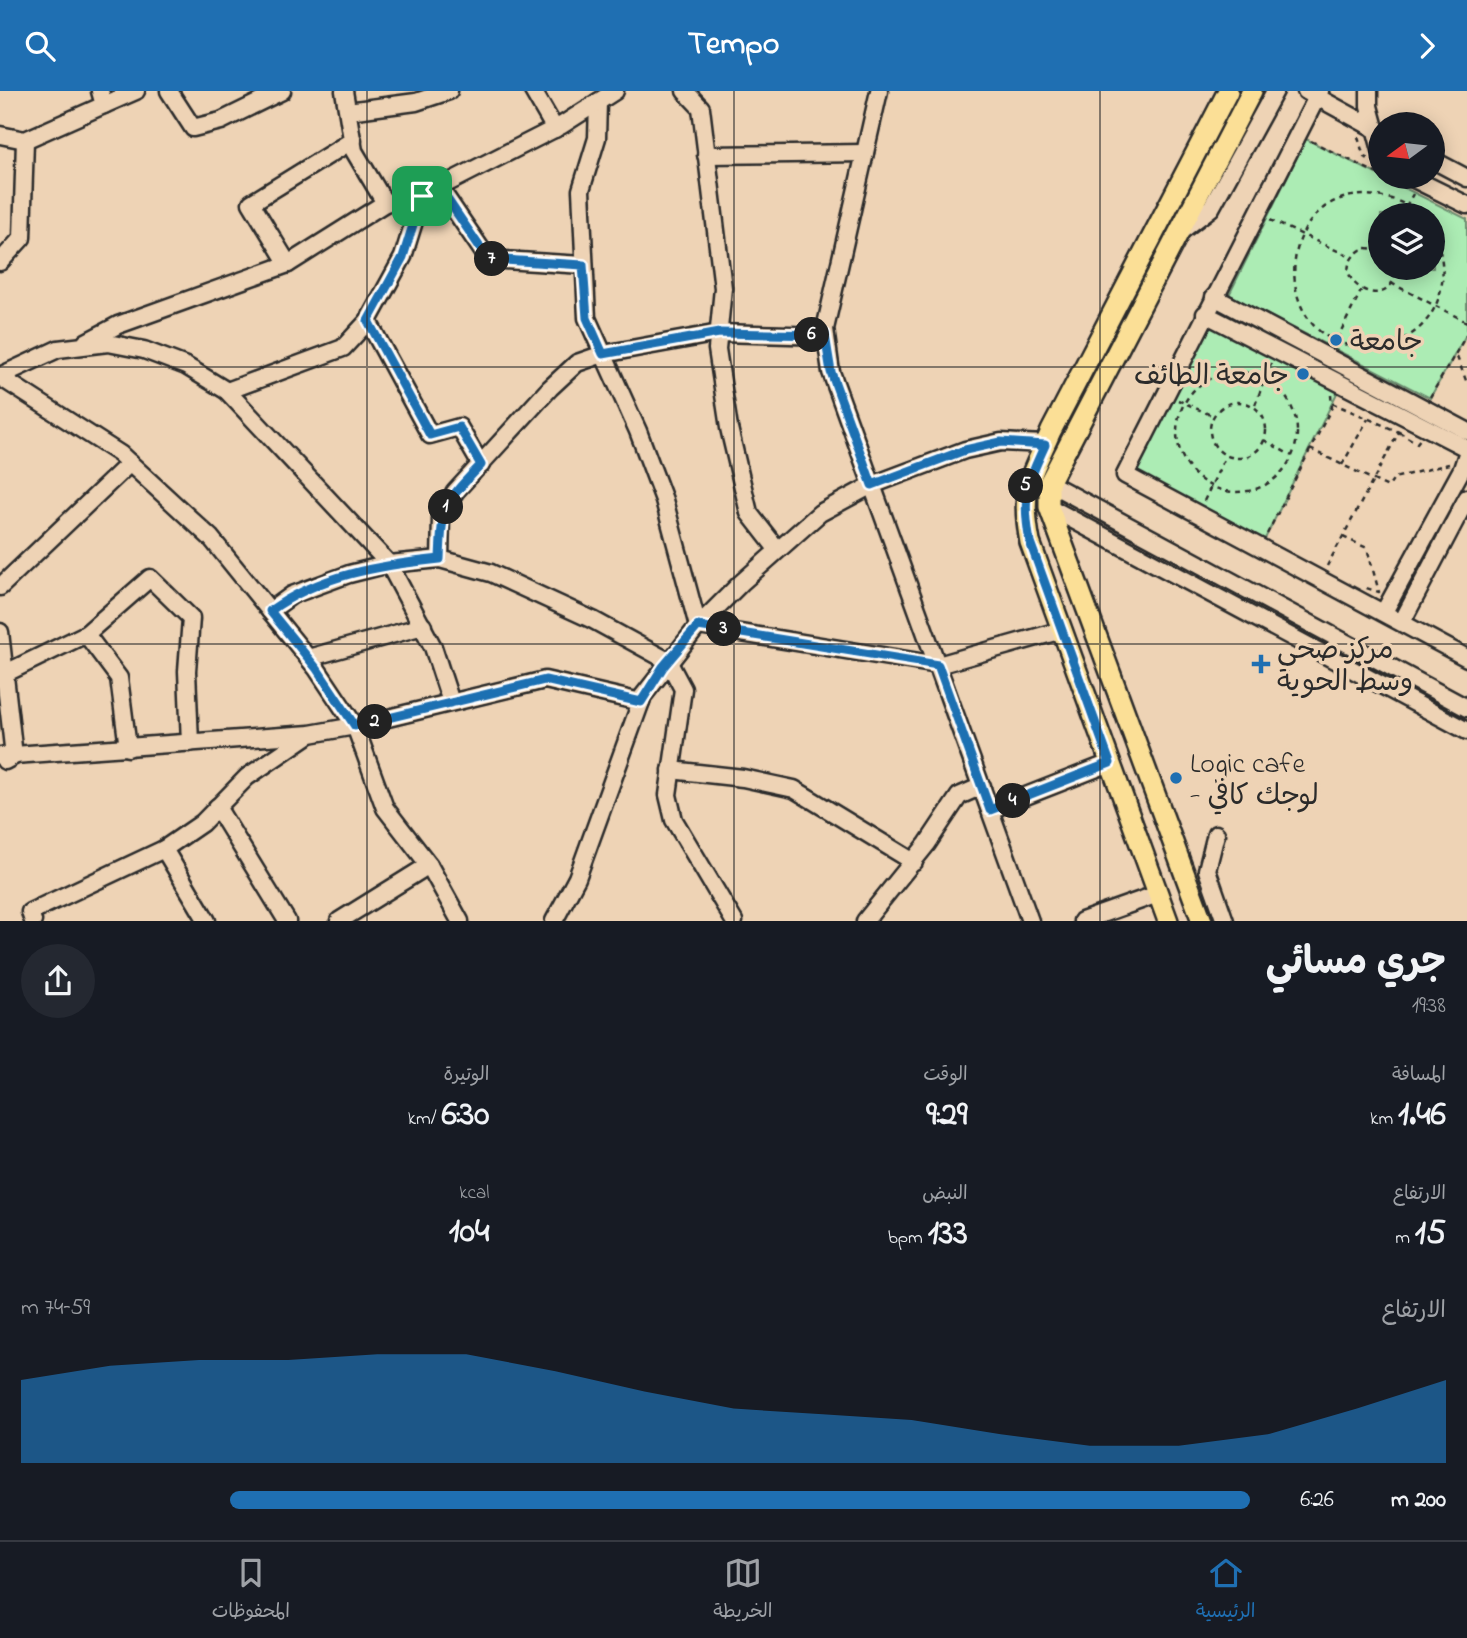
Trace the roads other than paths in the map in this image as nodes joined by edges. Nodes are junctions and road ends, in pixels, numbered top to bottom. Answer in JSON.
{"nodes":[{"id":1,"x":136,"y":91,"type":"edge"},
{"id":2,"x":169,"y":91,"type":"edge"},
{"id":3,"x":282,"y":91,"type":"edge"},
{"id":4,"x":344,"y":91,"type":"edge"},
{"id":5,"x":449,"y":91,"type":"edge"},
{"id":6,"x":533,"y":91,"type":"edge"},
{"id":7,"x":615,"y":91,"type":"edge"},
{"id":8,"x":685,"y":91,"type":"edge"},
{"id":9,"x":879,"y":91,"type":"edge"},
{"id":10,"x":1228,"y":91,"type":"edge"},
{"id":11,"x":1252,"y":91,"type":"edge"},
{"id":12,"x":1275,"y":91,"type":"edge"},
{"id":13,"x":1369,"y":91,"type":"edge"},
{"id":14,"x":1314,"y":93,"type":"edge"},
{"id":15,"x":102,"y":98,"type":"edge"},
{"id":16,"x":598,"y":102,"type":"junction"},
{"id":17,"x":348,"y":111,"type":"junction"},
{"id":18,"x":1371,"y":112,"type":"edge"},
{"id":19,"x":1368,"y":125,"type":"edge"},
{"id":20,"x":555,"y":129,"type":"junction"},
{"id":21,"x":0,"y":135,"type":"edge"},
{"id":22,"x":24,"y":140,"type":"junction"},
{"id":23,"x":353,"y":140,"type":"junction"},
{"id":24,"x":865,"y":153,"type":"junction"},
{"id":25,"x":706,"y":155,"type":"junction"},
{"id":26,"x":1446,"y":167,"type":"edge"},
{"id":27,"x":1467,"y":178,"type":"edge"},
{"id":28,"x":439,"y":187,"type":"junction"},
{"id":29,"x":1435,"y":189,"type":"edge"},
{"id":30,"x":422,"y":196,"type":"junction"},
{"id":31,"x":385,"y":203,"type":"junction"},
{"id":32,"x":1467,"y":205,"type":"edge"},
{"id":33,"x":1178,"y":233,"type":"junction"},
{"id":34,"x":0,"y":262,"type":"edge"},
{"id":35,"x":288,"y":264,"type":"junction"},
{"id":36,"x":583,"y":265,"type":"junction"},
{"id":37,"x":1214,"y":297,"type":"junction"},
{"id":38,"x":1205,"y":314,"type":"junction"},
{"id":39,"x":368,"y":321,"type":"junction"},
{"id":40,"x":719,"y":333,"type":"junction"},
{"id":41,"x":825,"y":335,"type":"junction"},
{"id":42,"x":76,"y":347,"type":"junction"},
{"id":43,"x":603,"y":354,"type":"junction"},
{"id":44,"x":0,"y":377,"type":"edge"},
{"id":45,"x":227,"y":391,"type":"junction"},
{"id":46,"x":1467,"y":431,"type":"edge"},
{"id":47,"x":1045,"y":445,"type":"junction"},
{"id":48,"x":1465,"y":451,"type":"edge"},
{"id":49,"x":130,"y":463,"type":"junction"},
{"id":50,"x":481,"y":465,"type":"junction"},
{"id":51,"x":1049,"y":483,"type":"junction"},
{"id":52,"x":872,"y":485,"type":"junction"},
{"id":53,"x":1467,"y":498,"type":"edge"},
{"id":54,"x":1049,"y":506,"type":"junction"},
{"id":55,"x":778,"y":549,"type":"junction"},
{"id":56,"x":440,"y":559,"type":"junction"},
{"id":57,"x":389,"y":564,"type":"junction"},
{"id":58,"x":0,"y":587,"type":"edge"},
{"id":59,"x":270,"y":611,"type":"junction"},
{"id":60,"x":1384,"y":612,"type":"junction"},
{"id":61,"x":1402,"y":622,"type":"junction"},
{"id":62,"x":423,"y":626,"type":"junction"},
{"id":63,"x":698,"y":626,"type":"junction"},
{"id":64,"x":1062,"y":630,"type":"junction"},
{"id":65,"x":0,"y":632,"type":"edge"},
{"id":66,"x":86,"y":634,"type":"junction"},
{"id":67,"x":308,"y":658,"type":"junction"},
{"id":68,"x":1467,"y":658,"type":"edge"},
{"id":69,"x":668,"y":661,"type":"junction"},
{"id":70,"x":938,"y":665,"type":"junction"},
{"id":71,"x":6,"y":673,"type":"junction"},
{"id":72,"x":451,"y":702,"type":"junction"},
{"id":73,"x":641,"y":702,"type":"junction"},
{"id":74,"x":1467,"y":708,"type":"edge"},
{"id":75,"x":355,"y":726,"type":"junction"},
{"id":76,"x":1467,"y":731,"type":"edge"},
{"id":77,"x":310,"y":734,"type":"junction"},
{"id":78,"x":190,"y":743,"type":"junction"},
{"id":79,"x":128,"y":748,"type":"junction"},
{"id":80,"x":5,"y":759,"type":"edge"},
{"id":81,"x":1110,"y":763,"type":"junction"},
{"id":82,"x":671,"y":770,"type":"junction"},
{"id":83,"x":982,"y":786,"type":"junction"},
{"id":84,"x":217,"y":807,"type":"junction"},
{"id":85,"x":990,"y":810,"type":"junction"},
{"id":86,"x":1216,"y":834,"type":"dead end"},
{"id":87,"x":164,"y":849,"type":"junction"},
{"id":88,"x":914,"y":862,"type":"junction"},
{"id":89,"x":429,"y":866,"type":"junction"},
{"id":90,"x":1158,"y":894,"type":"junction"},
{"id":91,"x":558,"y":919,"type":"edge"},
{"id":92,"x":33,"y":921,"type":"edge"},
{"id":93,"x":207,"y":921,"type":"edge"},
{"id":94,"x":287,"y":921,"type":"edge"},
{"id":95,"x":339,"y":921,"type":"edge"},
{"id":96,"x":460,"y":921,"type":"edge"},
{"id":97,"x":734,"y":921,"type":"edge"},
{"id":98,"x":866,"y":921,"type":"edge"},
{"id":99,"x":1030,"y":921,"type":"edge"},
{"id":100,"x":1082,"y":921,"type":"edge"},
{"id":101,"x":1168,"y":921,"type":"edge"},
{"id":102,"x":1202,"y":921,"type":"edge"},
{"id":103,"x":1225,"y":921,"type":"edge"}],
"edges":[{"from":1,"to":15,"type":"street"},
{"from":2,"to":3,"type":"street"},
{"from":4,"to":17,"type":"street"},
{"from":5,"to":17,"type":"street"},
{"from":6,"to":20,"type":"street"},
{"from":7,"to":16,"type":"street"},
{"from":8,"to":25,"type":"street"},
{"from":9,"to":24,"type":"street"},
{"from":10,"to":47,"type":"main road"},
{"from":11,"to":33,"type":"main road"},
{"from":12,"to":33,"type":"street"},
{"from":13,"to":18,"type":"street"},
{"from":14,"to":19,"type":"street"},
{"from":14,"to":37,"type":"street"},
{"from":15,"to":22,"type":"street"},
{"from":16,"to":20,"type":"street"},
{"from":16,"to":36,"type":"street"},
{"from":17,"to":23,"type":"street"},
{"from":20,"to":28,"type":"street"},
{"from":21,"to":22,"type":"street"},
{"from":22,"to":34,"type":"street"},
{"from":23,"to":31,"type":"street"},
{"from":23,"to":35,"type":"street"},
{"from":24,"to":25,"type":"street"},
{"from":24,"to":41,"type":"street"},
{"from":25,"to":40,"type":"street"},
{"from":26,"to":27,"type":"street"},
{"from":28,"to":30,"type":"street"},
{"from":28,"to":36,"type":"street"},
{"from":29,"to":32,"type":"street"},
{"from":30,"to":31,"type":"street"},
{"from":30,"to":39,"type":"street"},
{"from":31,"to":35,"type":"street"},
{"from":33,"to":51,"type":"main road"},
{"from":35,"to":42,"type":"street"},
{"from":36,"to":43,"type":"street"},
{"from":37,"to":38,"type":"street"},
{"from":37,"to":46,"type":"street"},
{"from":38,"to":48,"type":"street"},
{"from":38,"to":60,"type":"street"},
{"from":39,"to":45,"type":"street"},
{"from":39,"to":50,"type":"street"},
{"from":40,"to":41,"type":"street"},
{"from":40,"to":43,"type":"street"},
{"from":40,"to":55,"type":"street"},
{"from":41,"to":52,"type":"street"},
{"from":42,"to":44,"type":"street"},
{"from":42,"to":45,"type":"street"},
{"from":43,"to":50,"type":"street"},
{"from":43,"to":63,"type":"street"},
{"from":44,"to":49,"type":"street"},
{"from":45,"to":57,"type":"street"},
{"from":47,"to":52,"type":"street"},
{"from":47,"to":64,"type":"main road"},
{"from":48,"to":60,"type":"street"},
{"from":49,"to":58,"type":"street"},
{"from":49,"to":59,"type":"street"},
{"from":50,"to":56,"type":"street"},
{"from":51,"to":54,"type":"main road"},
{"from":51,"to":74,"type":"street"},
{"from":52,"to":55,"type":"street"},
{"from":52,"to":70,"type":"street"},
{"from":53,"to":61,"type":"street"},
{"from":54,"to":76,"type":"street"},
{"from":54,"to":102,"type":"main road"},
{"from":55,"to":63,"type":"street"},
{"from":56,"to":57,"type":"street"},
{"from":56,"to":69,"type":"street"},
{"from":57,"to":59,"type":"street"},
{"from":57,"to":62,"type":"street"},
{"from":59,"to":67,"type":"street"},
{"from":60,"to":61,"type":"street"},
{"from":61,"to":68,"type":"street"},
{"from":62,"to":67,"type":"street"},
{"from":62,"to":72,"type":"street"},
{"from":63,"to":69,"type":"street"},
{"from":63,"to":70,"type":"street"},
{"from":64,"to":70,"type":"street"},
{"from":64,"to":81,"type":"main road"},
{"from":65,"to":71,"type":"street"},
{"from":66,"to":71,"type":"street"},
{"from":66,"to":78,"type":"street"},
{"from":66,"to":79,"type":"street"},
{"from":67,"to":75,"type":"street"},
{"from":69,"to":73,"type":"street"},
{"from":69,"to":82,"type":"street"},
{"from":70,"to":83,"type":"street"},
{"from":71,"to":80,"type":"street"},
{"from":72,"to":73,"type":"street"},
{"from":72,"to":75,"type":"street"},
{"from":73,"to":91,"type":"street"},
{"from":75,"to":77,"type":"street"},
{"from":75,"to":89,"type":"street"},
{"from":77,"to":78,"type":"street"},
{"from":77,"to":84,"type":"street"},
{"from":78,"to":79,"type":"street"},
{"from":79,"to":80,"type":"street"},
{"from":81,"to":85,"type":"street"},
{"from":81,"to":90,"type":"main road"},
{"from":82,"to":88,"type":"street"},
{"from":82,"to":97,"type":"street"},
{"from":83,"to":85,"type":"street"},
{"from":83,"to":88,"type":"street"},
{"from":84,"to":87,"type":"street"},
{"from":84,"to":94,"type":"street"},
{"from":85,"to":99,"type":"street"},
{"from":86,"to":103,"type":"street"},
{"from":87,"to":92,"type":"street"},
{"from":87,"to":93,"type":"street"},
{"from":88,"to":98,"type":"street"},
{"from":89,"to":95,"type":"street"},
{"from":89,"to":96,"type":"street"},
{"from":90,"to":100,"type":"street"},
{"from":90,"to":101,"type":"main road"}]}
